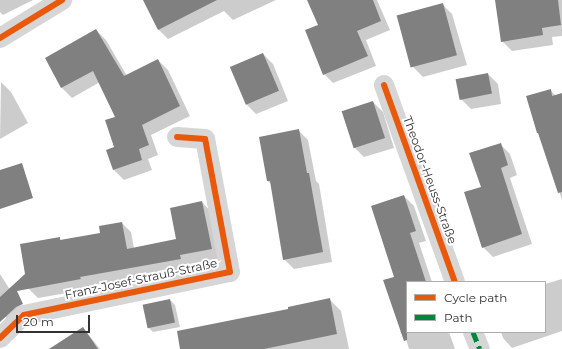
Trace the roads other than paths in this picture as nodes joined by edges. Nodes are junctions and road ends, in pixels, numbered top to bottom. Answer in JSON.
{"nodes":[{"id":1,"x":62,"y":0,"type":"edge"},
{"id":2,"x":0,"y":38,"type":"edge"},
{"id":3,"x":384,"y":85,"type":"dead end"},
{"id":4,"x":177,"y":137,"type":"dead end"},
{"id":5,"x":455,"y":281,"type":"edge"},
{"id":6,"x":473,"y":333,"type":"edge"},
{"id":7,"x":0,"y":338,"type":"edge"},
{"id":8,"x":480,"y":349,"type":"edge"}],
"edges":[{"from":1,"to":2,"type":"street"},
{"from":3,"to":5,"type":"street","name":"Theodor-Heuss-Straße"},
{"from":4,"to":7,"type":"street","name":"Franz-Josef-Strauß-Straße"},
{"from":6,"to":8,"type":"street"}]}
